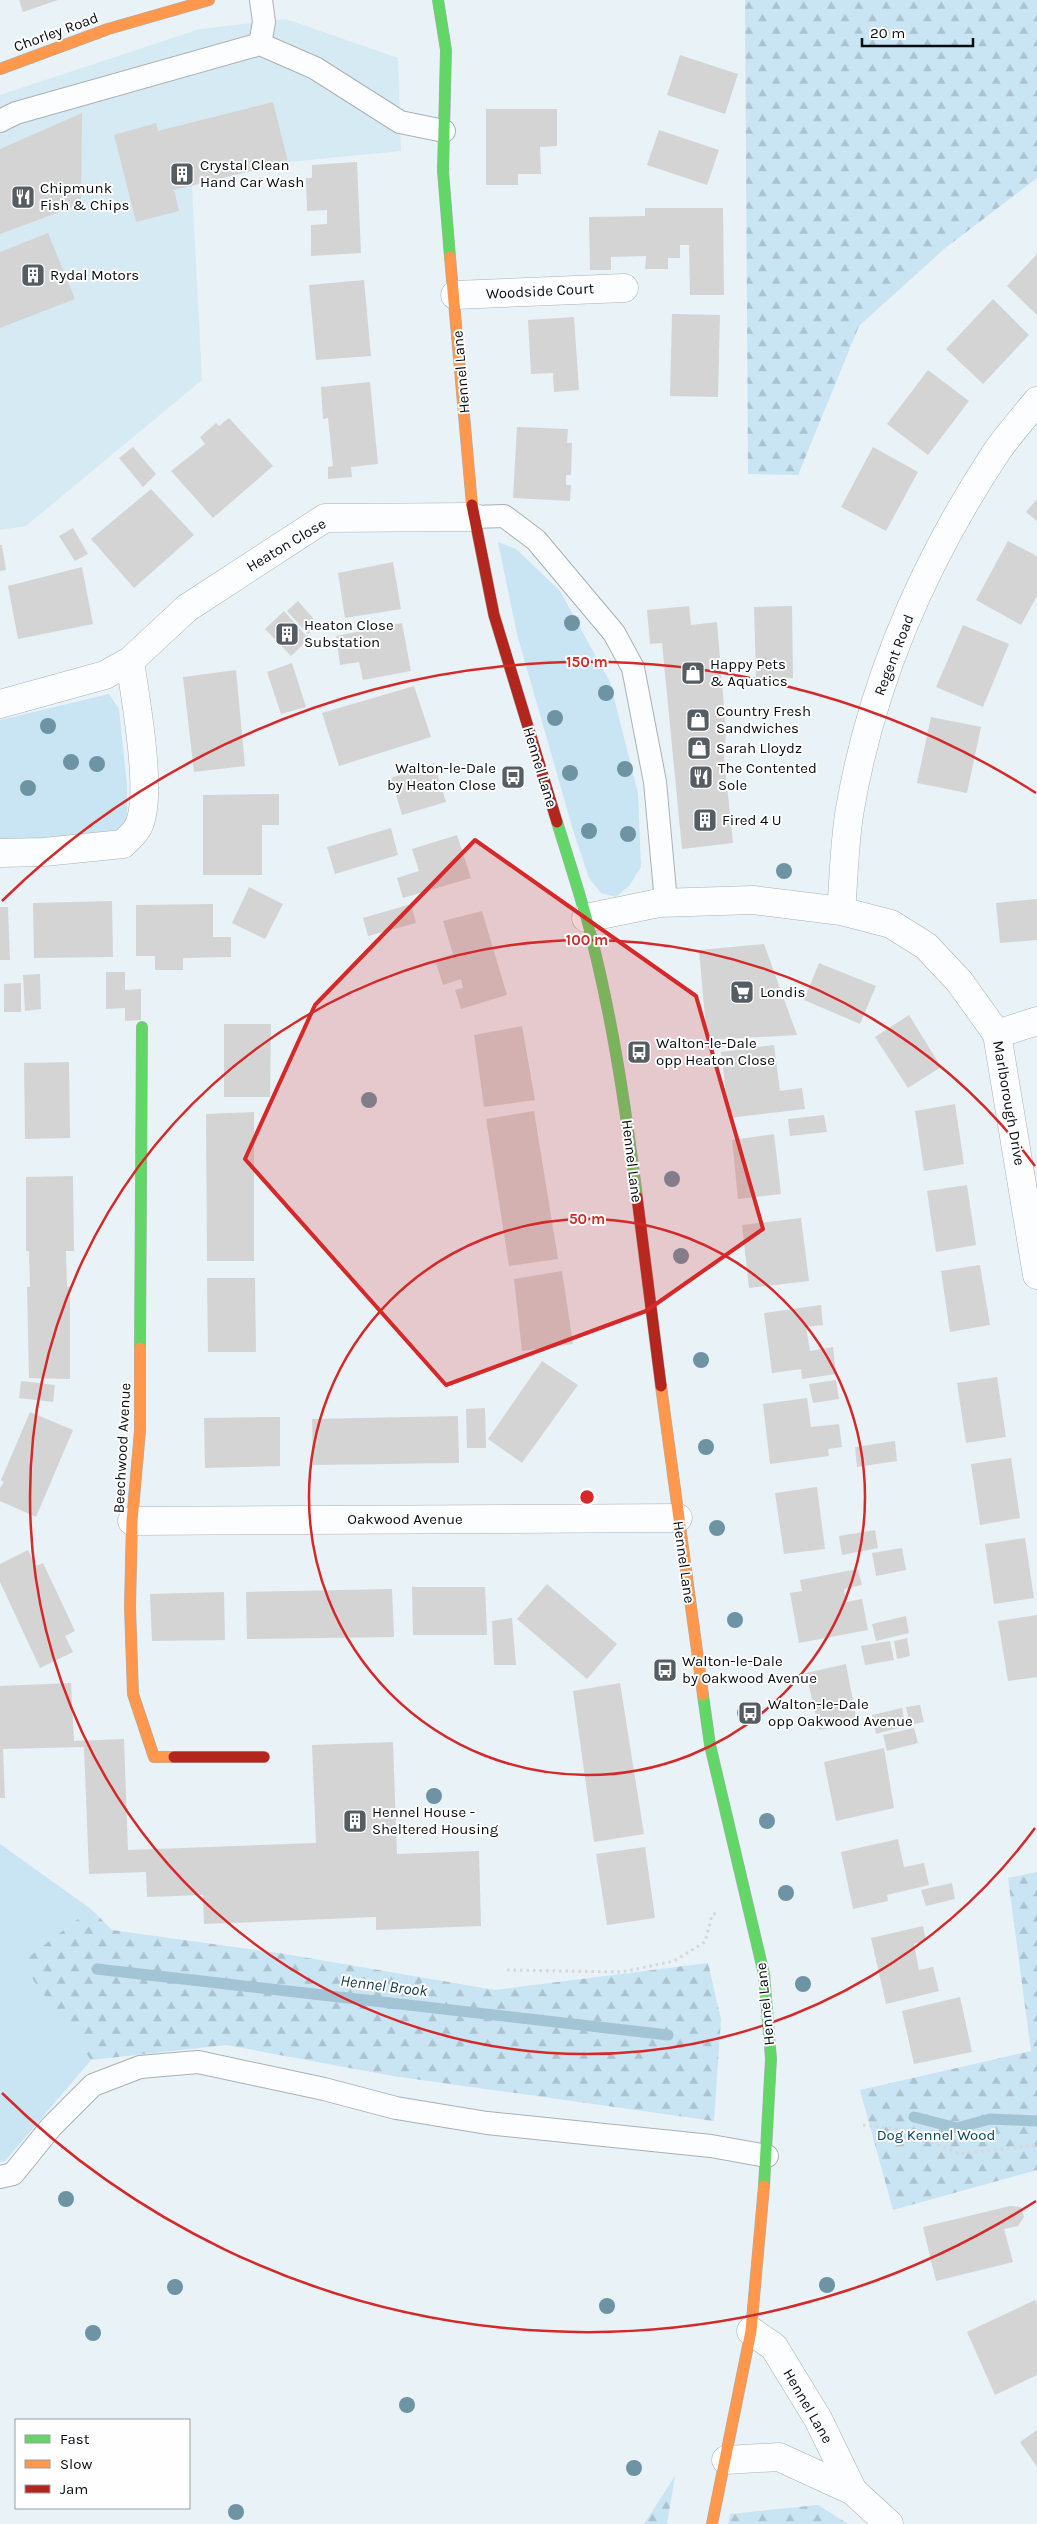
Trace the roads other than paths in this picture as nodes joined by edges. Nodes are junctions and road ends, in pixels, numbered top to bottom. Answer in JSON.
{"nodes":[{"id":1,"x":209,"y":0,"type":"edge"},
{"id":2,"x":261,"y":0,"type":"edge"},
{"id":3,"x":438,"y":0,"type":"edge"},
{"id":4,"x":260,"y":44,"type":"junction"},
{"id":5,"x":0,"y":69,"type":"edge"},
{"id":6,"x":0,"y":121,"type":"edge"},
{"id":7,"x":444,"y":131,"type":"junction"},
{"id":8,"x":624,"y":288,"type":"dead end"},
{"id":9,"x":455,"y":295,"type":"junction"},
{"id":10,"x":1037,"y":401,"type":"edge"},
{"id":11,"x":472,"y":517,"type":"junction"},
{"id":12,"x":130,"y":661,"type":"junction"},
{"id":13,"x":0,"y":704,"type":"edge"},
{"id":14,"x":0,"y":853,"type":"edge"},
{"id":15,"x":666,"y":902,"type":"junction"},
{"id":16,"x":841,"y":911,"type":"junction"},
{"id":17,"x":586,"y":918,"type":"junction"},
{"id":18,"x":1037,"y":1021,"type":"edge"},
{"id":19,"x":142,"y":1027,"type":"dead end"},
{"id":20,"x":997,"y":1034,"type":"junction"},
{"id":21,"x":1037,"y":1275,"type":"edge"},
{"id":22,"x":678,"y":1518,"type":"junction"},
{"id":23,"x":132,"y":1521,"type":"junction"},
{"id":24,"x":264,"y":1757,"type":"dead end"},
{"id":25,"x":767,"y":2156,"type":"junction"},
{"id":26,"x":0,"y":2177,"type":"edge"},
{"id":27,"x":751,"y":2331,"type":"junction"},
{"id":28,"x":726,"y":2460,"type":"junction"},
{"id":29,"x":853,"y":2491,"type":"junction"},
{"id":30,"x":712,"y":2524,"type":"edge"},
{"id":31,"x":889,"y":2524,"type":"edge"}],
"edges":[{"from":1,"to":5,"type":"main road","name":"Chorley Road"},
{"from":2,"to":4,"type":"lane"},
{"from":3,"to":7,"type":"main road","name":"Hennel Lane"},
{"from":4,"to":6,"type":"lane"},
{"from":4,"to":7,"type":"lane"},
{"from":7,"to":9,"type":"main road","name":"Hennel Lane"},
{"from":8,"to":9,"type":"street","name":"Woodside Court"},
{"from":9,"to":11,"type":"main road","name":"Hennel Lane"},
{"from":10,"to":16,"type":"street","name":"Regent Road"},
{"from":11,"to":12,"type":"street","name":"Heaton Close"},
{"from":11,"to":15,"type":"lane"},
{"from":11,"to":17,"type":"main road","name":"Hennel Lane"},
{"from":12,"to":13,"type":"street","name":"Heaton Close"},
{"from":12,"to":14,"type":"street"},
{"from":15,"to":16,"type":"street","name":"Marlborough Drive"},
{"from":15,"to":17,"type":"street","name":"Marlborough Drive"},
{"from":16,"to":20,"type":"street","name":"Marlborough Drive"},
{"from":17,"to":22,"type":"main road","name":"Hennel Lane"},
{"from":18,"to":20,"type":"street"},
{"from":19,"to":23,"type":"main road","name":"Beechwood Avenue"},
{"from":20,"to":21,"type":"street","name":"Marlborough Drive"},
{"from":22,"to":23,"type":"street","name":"Oakwood Avenue"},
{"from":22,"to":25,"type":"main road","name":"Hennel Lane"},
{"from":23,"to":24,"type":"main road","name":"Beechwood Avenue"},
{"from":25,"to":26,"type":"lane"},
{"from":25,"to":27,"type":"main road","name":"Hennel Lane"},
{"from":27,"to":28,"type":"main road","name":"Hennel Lane"},
{"from":27,"to":29,"type":"street","name":"Hennel Lane"},
{"from":28,"to":29,"type":"street","name":"Hennel Lane"},
{"from":28,"to":30,"type":"main road","name":"Hennel Lane"},
{"from":29,"to":31,"type":"street","name":"Hennel Lane"}]}
